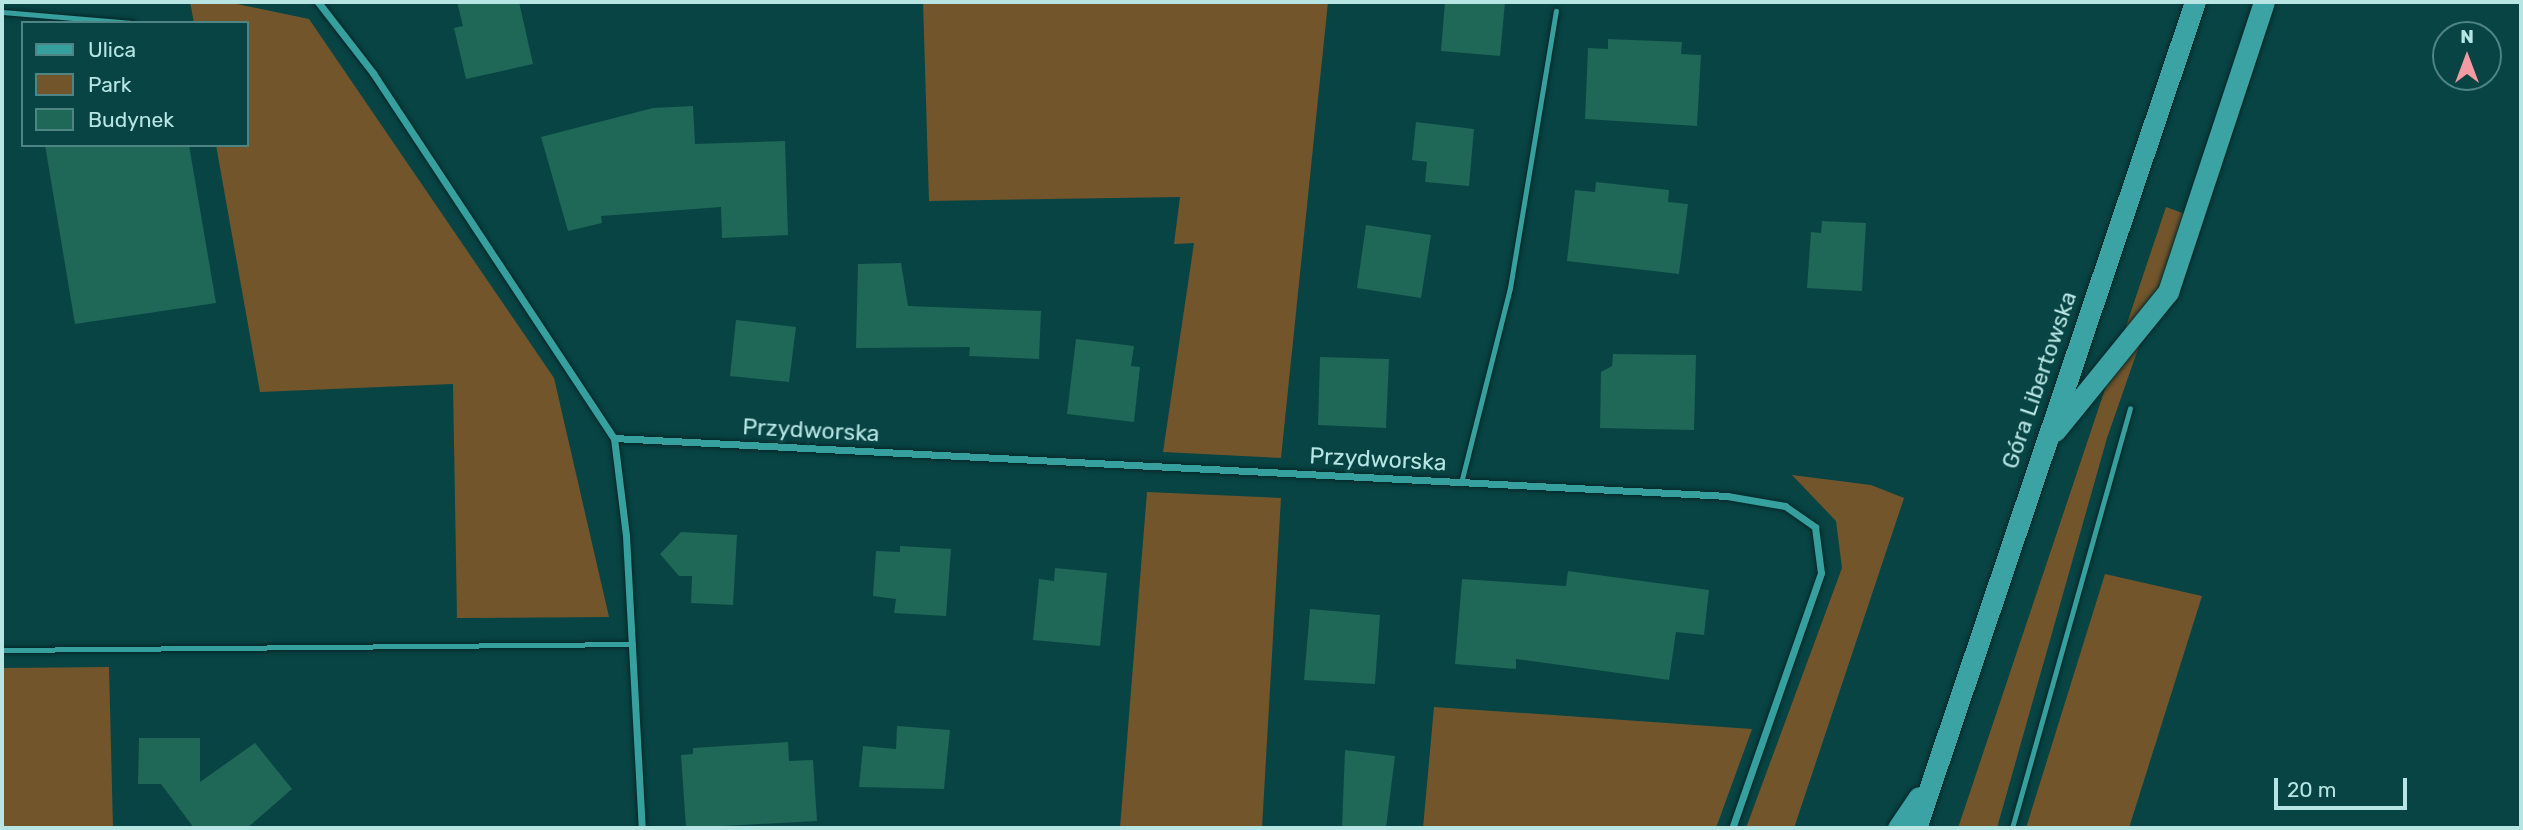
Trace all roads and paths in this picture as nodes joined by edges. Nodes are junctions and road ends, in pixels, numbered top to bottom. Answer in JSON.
{"nodes":[{"id":1,"x":318,"y":2,"type":"edge"},
{"id":2,"x":2195,"y":2,"type":"edge"},
{"id":3,"x":2264,"y":2,"type":"edge"},
{"id":4,"x":1556,"y":11,"type":"dead end"},
{"id":5,"x":2,"y":12,"type":"edge"},
{"id":6,"x":108,"y":21,"type":"edge"},
{"id":7,"x":2130,"y":408,"type":"dead end"},
{"id":8,"x":614,"y":438,"type":"junction"},
{"id":9,"x":2045,"y":443,"type":"junction"},
{"id":10,"x":1461,"y":483,"type":"junction"},
{"id":11,"x":633,"y":644,"type":"junction"},
{"id":12,"x":2,"y":650,"type":"edge"},
{"id":13,"x":1933,"y":775,"type":"junction"},
{"id":14,"x":642,"y":828,"type":"edge"},
{"id":15,"x":1732,"y":828,"type":"edge"},
{"id":16,"x":1898,"y":828,"type":"edge"},
{"id":17,"x":1916,"y":828,"type":"edge"},
{"id":18,"x":2012,"y":828,"type":"edge"}],
"edges":[{"from":1,"to":8,"type":"street"},
{"from":2,"to":9,"type":"highway","name":"Góra Libertowska"},
{"from":3,"to":9,"type":"highway"},
{"from":4,"to":10,"type":"lane"},
{"from":5,"to":6,"type":"lane"},
{"from":7,"to":18,"type":"lane"},
{"from":8,"to":10,"type":"street","name":"Przydworska"},
{"from":8,"to":11,"type":"street"},
{"from":9,"to":13,"type":"highway","name":"Góra Libertowska"},
{"from":10,"to":15,"type":"street","name":"Przydworska"},
{"from":11,"to":12,"type":"lane"},
{"from":11,"to":14,"type":"street"},
{"from":13,"to":16,"type":"highway","name":"Góra Libertowska"},
{"from":13,"to":17,"type":"highway","name":"Góra Libertowska"}]}
